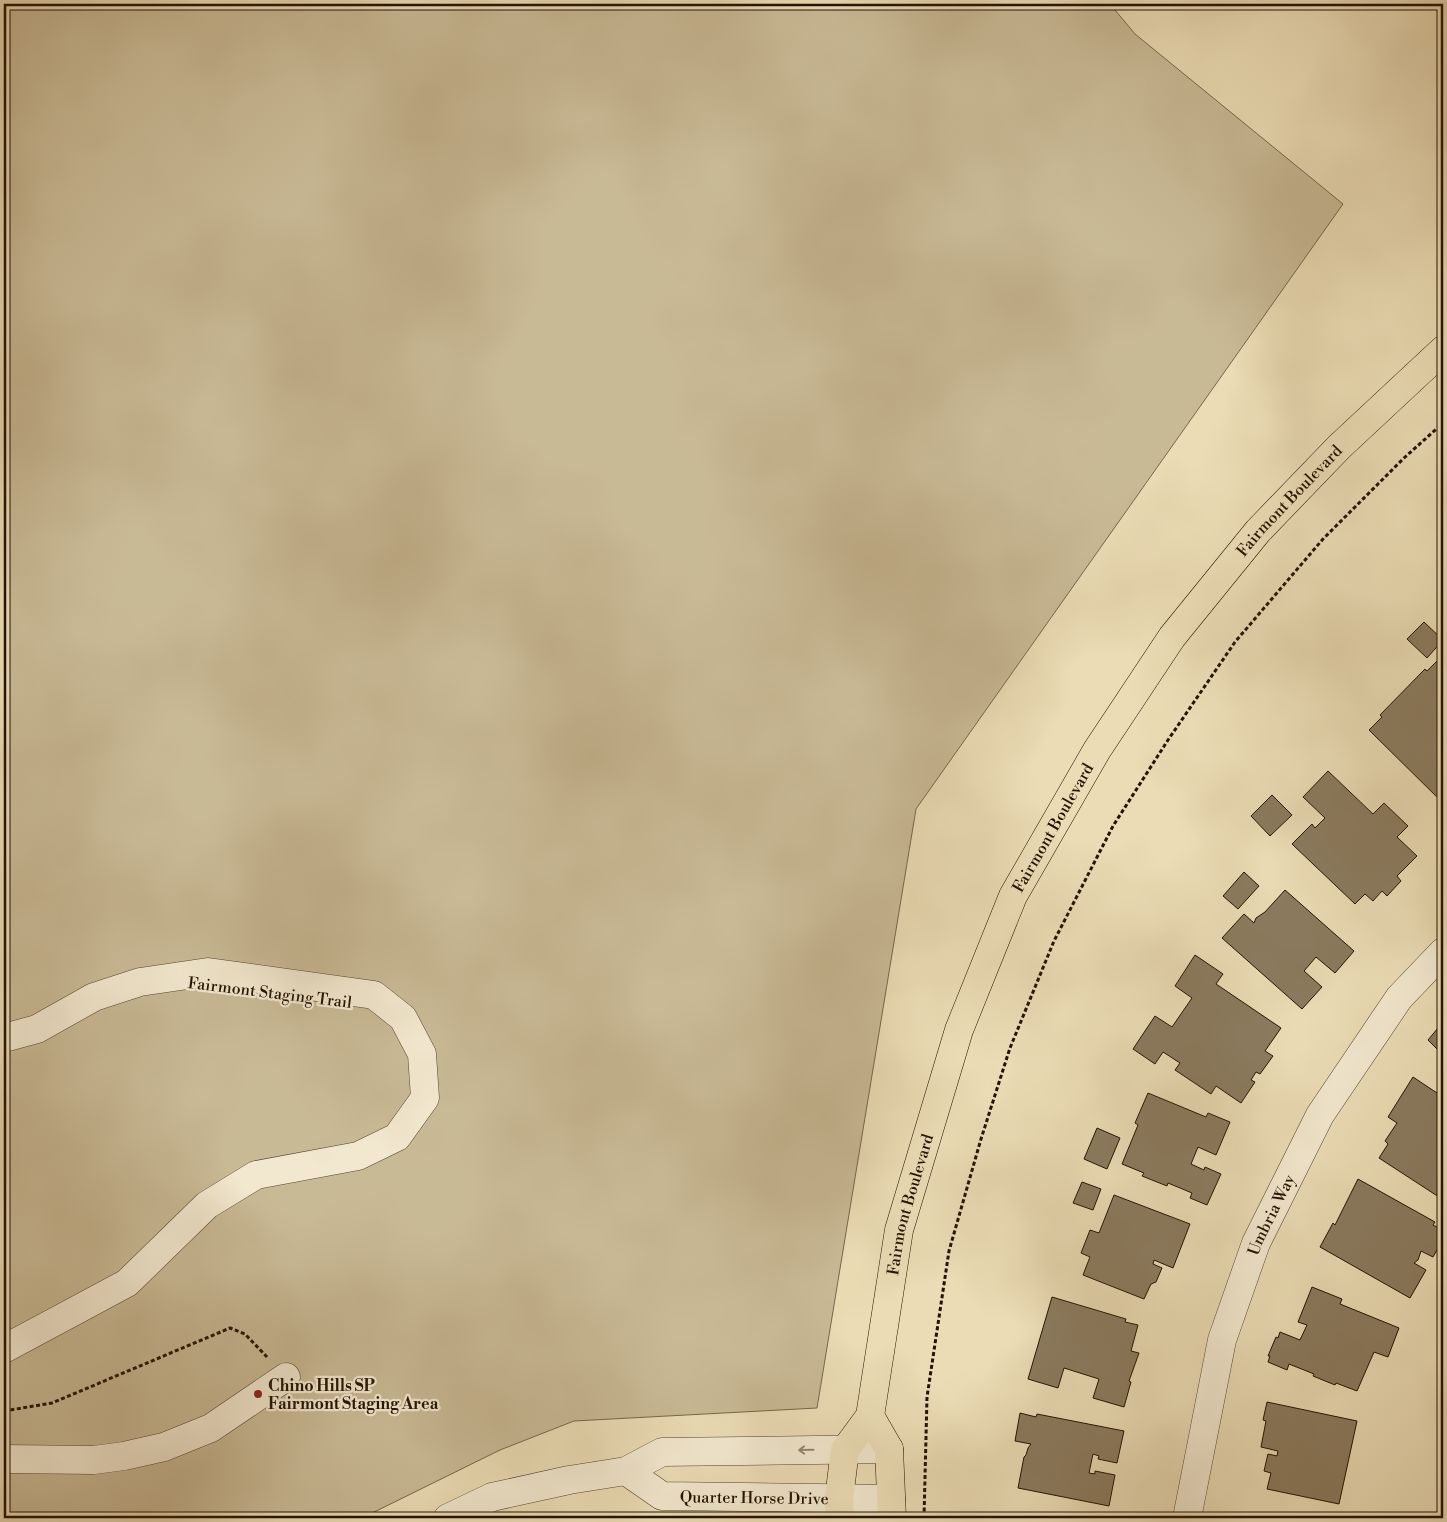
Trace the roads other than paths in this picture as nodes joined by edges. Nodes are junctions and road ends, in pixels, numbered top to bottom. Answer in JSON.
{"nodes":[{"id":1,"x":1443,"y":350,"type":"edge"},
{"id":2,"x":1443,"y":952,"type":"edge"},
{"id":3,"x":4,"y":1038,"type":"edge"},
{"id":4,"x":4,"y":1349,"type":"edge"},
{"id":5,"x":286,"y":1377,"type":"road end"},
{"id":6,"x":870,"y":1416,"type":"junction"},
{"id":7,"x":845,"y":1450,"type":"junction"},
{"id":8,"x":889,"y":1450,"type":"junction"},
{"id":9,"x":4,"y":1460,"type":"edge"},
{"id":10,"x":626,"y":1471,"type":"junction"},
{"id":11,"x":839,"y":1508,"type":"edge"},
{"id":12,"x":892,"y":1509,"type":"edge"},
{"id":13,"x":448,"y":1518,"type":"edge"},
{"id":14,"x":1186,"y":1518,"type":"edge"}],
"edges":[{"from":1,"to":6,"type":"main road","name":"Fairmont Boulevard"},
{"from":2,"to":14,"type":"street","name":"Umbria Way"},
{"from":3,"to":4,"type":"street"},
{"from":5,"to":9,"type":"street"},
{"from":6,"to":7,"type":"main road","name":"Fairmont Boulevard"},
{"from":6,"to":8,"type":"main road"},
{"from":7,"to":8,"type":"street"},
{"from":7,"to":10,"type":"street","one_way":true},
{"from":7,"to":11,"type":"main road","name":"Fairmont Boulevard"},
{"from":8,"to":12,"type":"main road"},
{"from":10,"to":11,"type":"street","name":"Quarter Horse Drive"},
{"from":10,"to":13,"type":"street"},
{"from":11,"to":12,"type":"street","name":"Quarter Horse Drive"}]}
